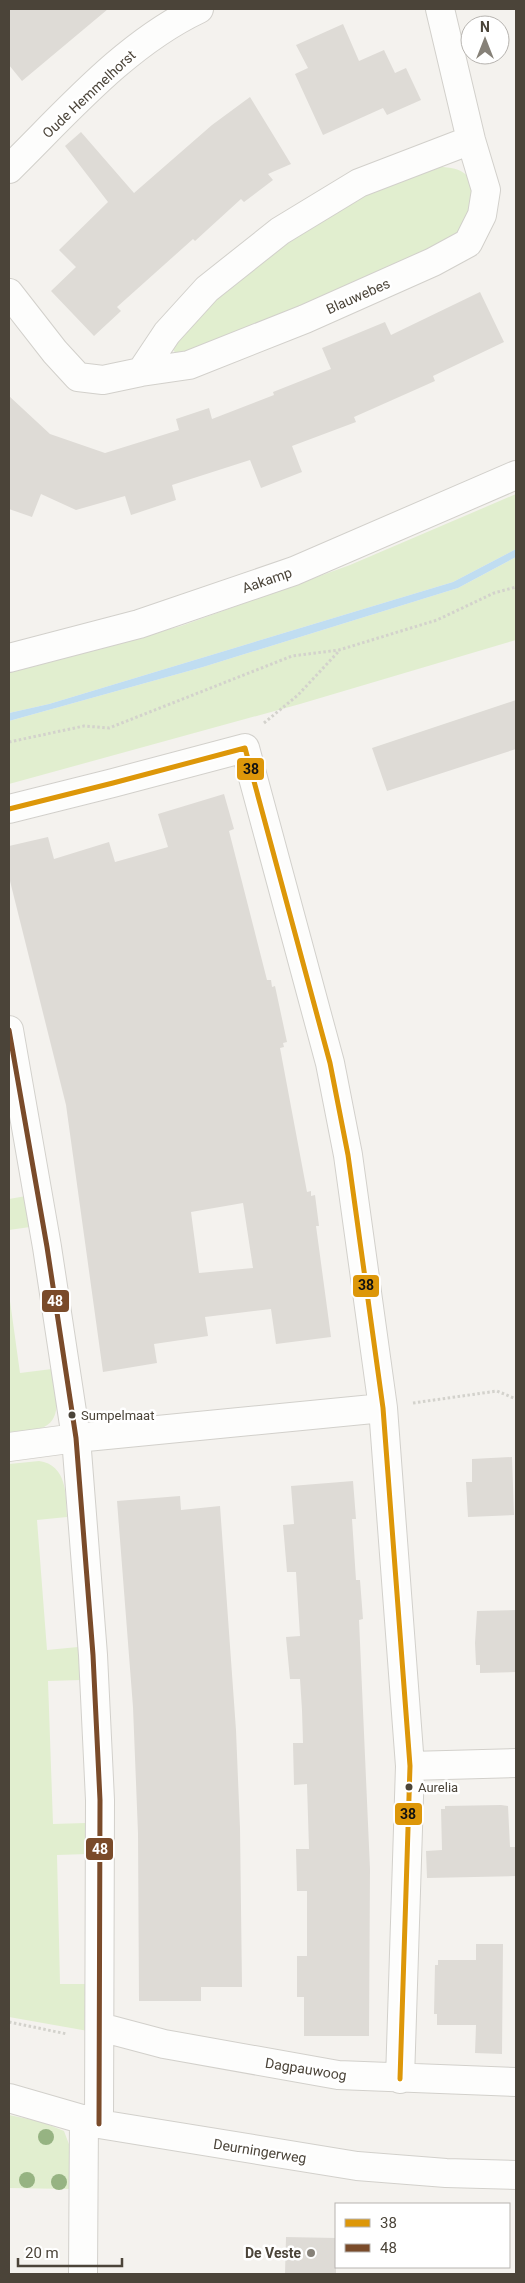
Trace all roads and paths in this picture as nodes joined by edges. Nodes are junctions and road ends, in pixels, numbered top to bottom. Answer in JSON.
{"nodes":[{"id":1,"x":199,"y":9,"type":"edge"},
{"id":2,"x":440,"y":9,"type":"edge"},
{"id":3,"x":471,"y":140,"type":"junction"},
{"id":4,"x":9,"y":169,"type":"edge"},
{"id":5,"x":9,"y":293,"type":"edge"},
{"id":6,"x":141,"y":372,"type":"junction"},
{"id":7,"x":516,"y":474,"type":"edge"},
{"id":8,"x":516,"y":587,"type":"edge"},
{"id":9,"x":340,"y":650,"type":"junction"},
{"id":10,"x":9,"y":658,"type":"edge"},
{"id":11,"x":9,"y":742,"type":"edge"},
{"id":12,"x":245,"y":748,"type":"junction"},
{"id":13,"x":9,"y":809,"type":"edge"},
{"id":14,"x":9,"y":1030,"type":"edge"},
{"id":15,"x":516,"y":1399,"type":"edge"},
{"id":16,"x":383,"y":1408,"type":"junction"},
{"id":17,"x":76,"y":1438,"type":"junction"},
{"id":18,"x":9,"y":1447,"type":"edge"},
{"id":19,"x":516,"y":1763,"type":"edge"},
{"id":20,"x":410,"y":1766,"type":"junction"},
{"id":21,"x":100,"y":2027,"type":"junction"},
{"id":22,"x":400,"y":2079,"type":"junction"},
{"id":23,"x":516,"y":2082,"type":"edge"},
{"id":24,"x":9,"y":2098,"type":"edge"},
{"id":25,"x":92,"y":2122,"type":"junction"},
{"id":26,"x":516,"y":2175,"type":"edge"},
{"id":27,"x":83,"y":2274,"type":"edge"}],
"edges":[{"from":1,"to":4,"type":"street","name":"Oude Hemmelhorst"},
{"from":2,"to":3,"type":"street","name":"Blauwebes"},
{"from":3,"to":6,"type":"street"},
{"from":3,"to":6,"type":"street","name":"Blauwebes"},
{"from":5,"to":6,"type":"street","name":"Blauwebes"},
{"from":7,"to":10,"type":"street","name":"Aakamp"},
{"from":8,"to":9,"type":"path"},
{"from":9,"to":11,"type":"path"},
{"from":9,"to":12,"type":"path"},
{"from":12,"to":13,"type":"street"},
{"from":12,"to":16,"type":"street"},
{"from":14,"to":17,"type":"street"},
{"from":15,"to":16,"type":"path"},
{"from":16,"to":17,"type":"street"},
{"from":16,"to":20,"type":"street"},
{"from":17,"to":18,"type":"street"},
{"from":17,"to":21,"type":"street"},
{"from":19,"to":20,"type":"street"},
{"from":20,"to":22,"type":"street"},
{"from":21,"to":22,"type":"street","name":"Dagpauwoog"},
{"from":21,"to":25,"type":"street"},
{"from":22,"to":23,"type":"street","name":"Dagpauwoog"},
{"from":24,"to":25,"type":"street","name":"Deurningerweg"},
{"from":25,"to":26,"type":"street","name":"Deurningerweg"},
{"from":25,"to":27,"type":"street"}]}
